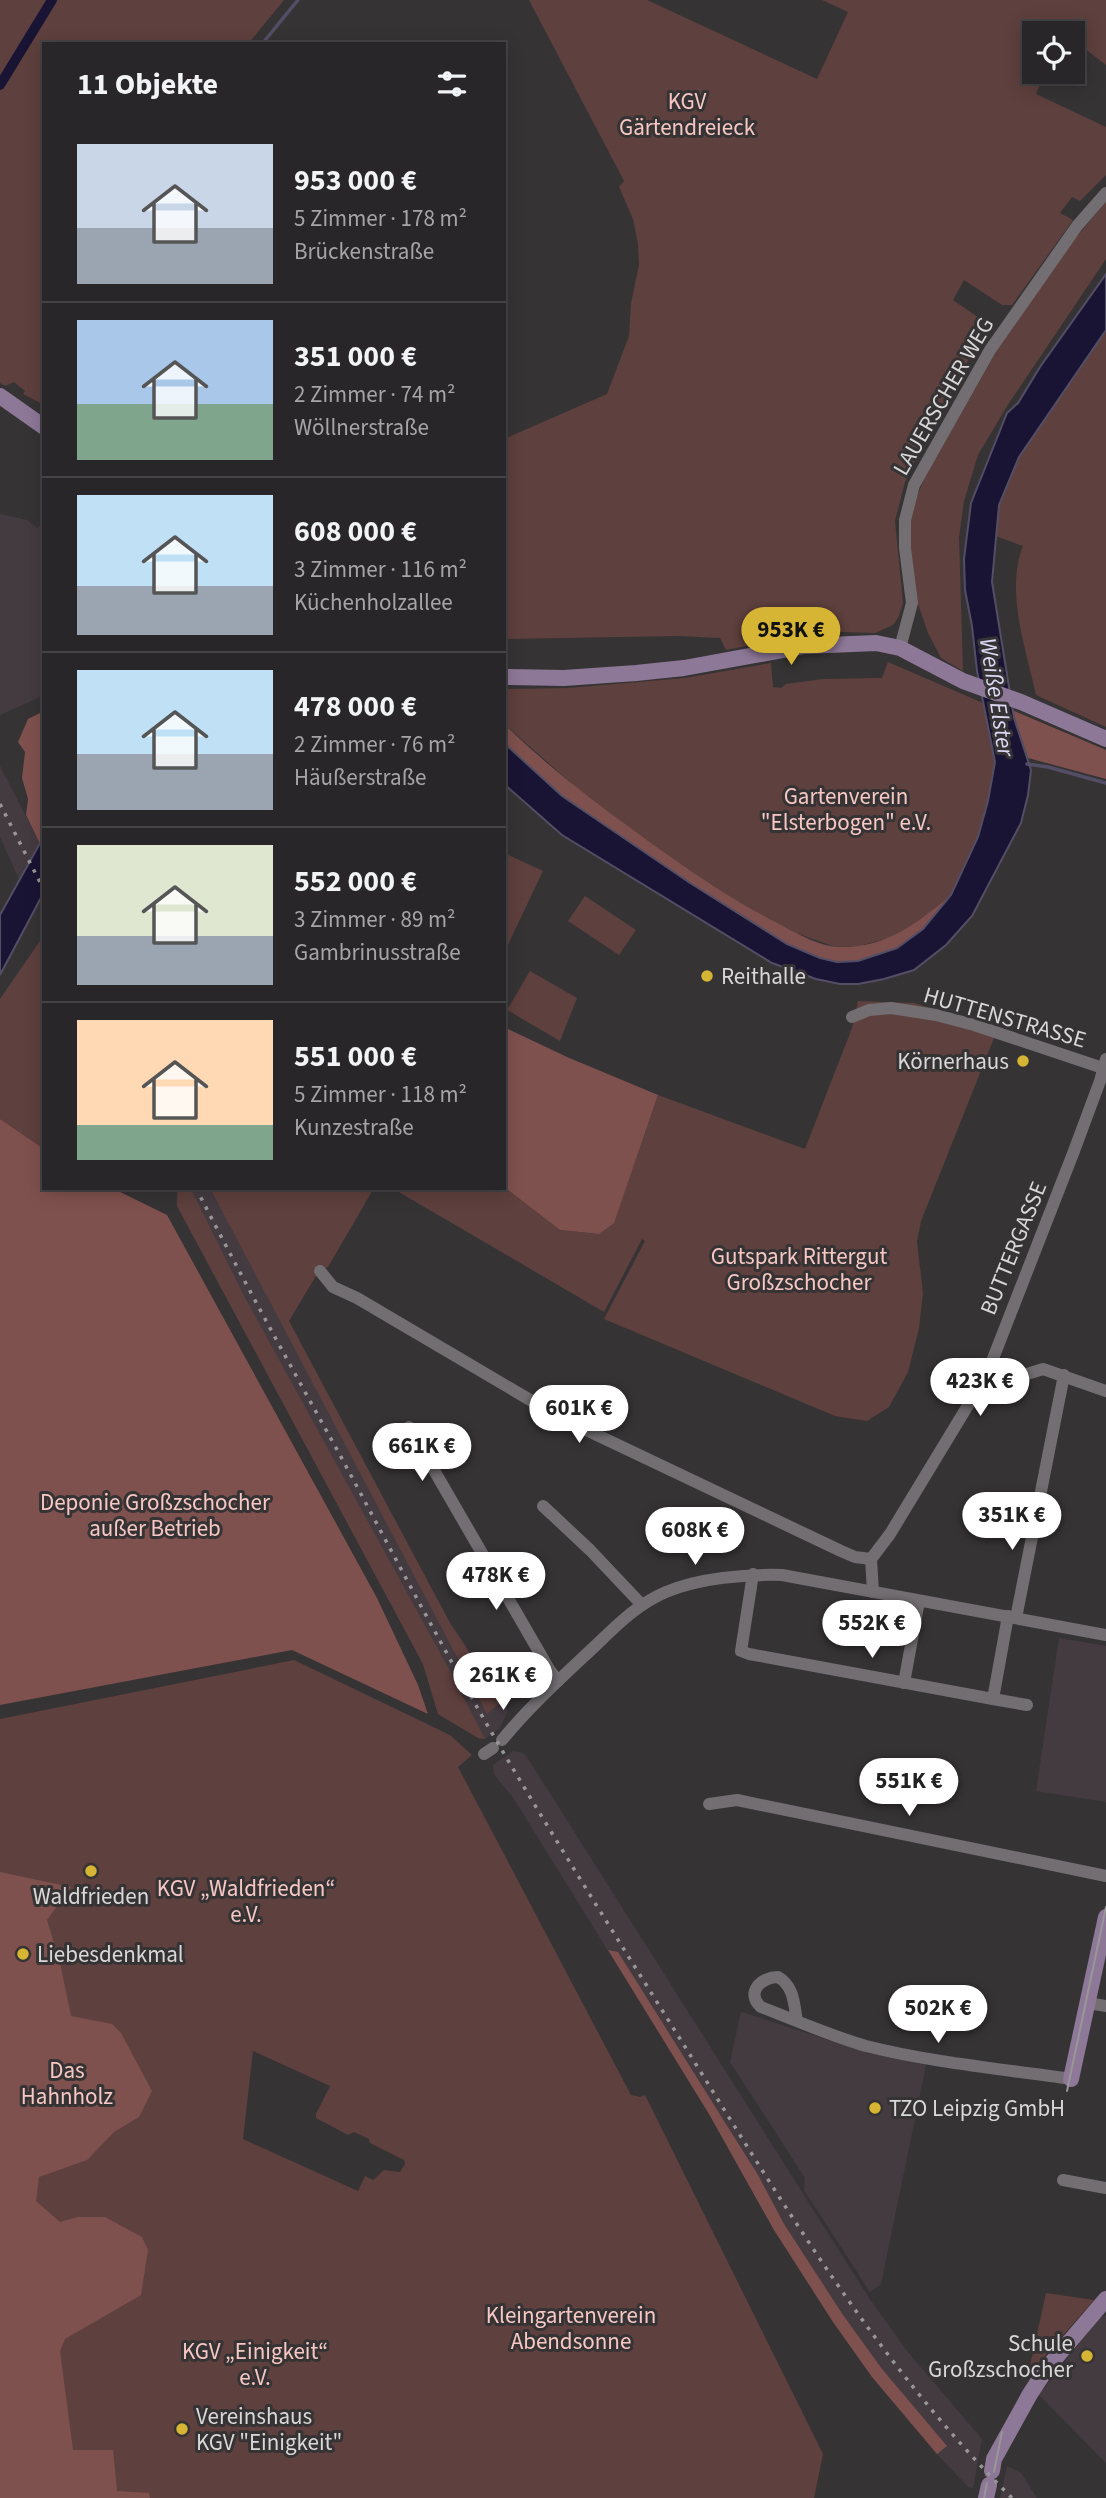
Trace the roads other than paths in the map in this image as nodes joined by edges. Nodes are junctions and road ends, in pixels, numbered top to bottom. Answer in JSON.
{"nodes":[{"id":1,"x":1106,"y":193,"type":"edge"},
{"id":2,"x":0,"y":396,"type":"edge"},
{"id":3,"x":42,"y":426,"type":"edge"},
{"id":4,"x":900,"y":648,"type":"junction"},
{"id":5,"x":506,"y":677,"type":"edge"},
{"id":6,"x":1106,"y":739,"type":"edge"},
{"id":7,"x":852,"y":1017,"type":"dead end"},
{"id":8,"x":1105,"y":1065,"type":"edge"},
{"id":9,"x":320,"y":1271,"type":"dead end"},
{"id":10,"x":987,"y":1374,"type":"junction"},
{"id":11,"x":1065,"y":1376,"type":"junction"},
{"id":12,"x":1106,"y":1391,"type":"edge"},
{"id":13,"x":409,"y":1427,"type":"dead end"},
{"id":14,"x":543,"y":1507,"type":"dead end"},
{"id":15,"x":871,"y":1559,"type":"junction"},
{"id":16,"x":753,"y":1574,"type":"junction"},
{"id":17,"x":873,"y":1592,"type":"junction"},
{"id":18,"x":919,"y":1601,"type":"junction"},
{"id":19,"x":642,"y":1605,"type":"junction"},
{"id":20,"x":1012,"y":1617,"type":"junction"},
{"id":21,"x":1106,"y":1635,"type":"edge"},
{"id":22,"x":558,"y":1681,"type":"junction"},
{"id":23,"x":904,"y":1683,"type":"junction"},
{"id":24,"x":993,"y":1699,"type":"junction"},
{"id":25,"x":1027,"y":1705,"type":"dead end"},
{"id":26,"x":493,"y":1747,"type":"dead end"},
{"id":27,"x":709,"y":1804,"type":"dead end"},
{"id":28,"x":1106,"y":1876,"type":"edge"},
{"id":29,"x":1106,"y":1917,"type":"edge"},
{"id":30,"x":1088,"y":2003,"type":"junction"},
{"id":31,"x":1106,"y":2006,"type":"edge"},
{"id":32,"x":797,"y":2021,"type":"dead end"},
{"id":33,"x":1071,"y":2079,"type":"joint"},
{"id":34,"x":1063,"y":2180,"type":"dead end"},
{"id":35,"x":1106,"y":2188,"type":"edge"},
{"id":36,"x":1106,"y":2299,"type":"edge"},
{"id":37,"x":990,"y":2478,"type":"edge"}],
"edges":[{"from":1,"to":4,"type":"street","name":"LAUERSCHER WEG"},
{"from":2,"to":3,"type":"main road"},
{"from":4,"to":5,"type":"main road"},
{"from":4,"to":6,"type":"main road"},
{"from":7,"to":8,"type":"street","name":"HUTTENSTRASSE"},
{"from":8,"to":10,"type":"street","name":"BUTTERGASSE"},
{"from":9,"to":15,"type":"street"},
{"from":10,"to":11,"type":"street"},
{"from":10,"to":15,"type":"street","name":"BUTTERGASSE"},
{"from":11,"to":12,"type":"street"},
{"from":11,"to":20,"type":"street"},
{"from":13,"to":22,"type":"street"},
{"from":14,"to":19,"type":"street"},
{"from":15,"to":17,"type":"street"},
{"from":16,"to":17,"type":"street"},
{"from":16,"to":19,"type":"street"},
{"from":16,"to":23,"type":"street"},
{"from":17,"to":18,"type":"street"},
{"from":18,"to":20,"type":"street"},
{"from":18,"to":23,"type":"street"},
{"from":19,"to":22,"type":"street"},
{"from":20,"to":21,"type":"street"},
{"from":20,"to":24,"type":"street"},
{"from":22,"to":26,"type":"street"},
{"from":23,"to":24,"type":"street"},
{"from":24,"to":25,"type":"street"},
{"from":27,"to":28,"type":"street"},
{"from":29,"to":30,"type":"main road"},
{"from":30,"to":31,"type":"street"},
{"from":30,"to":33,"type":"main road"},
{"from":32,"to":33,"type":"street"},
{"from":34,"to":35,"type":"street"},
{"from":36,"to":37,"type":"main road"}]}
